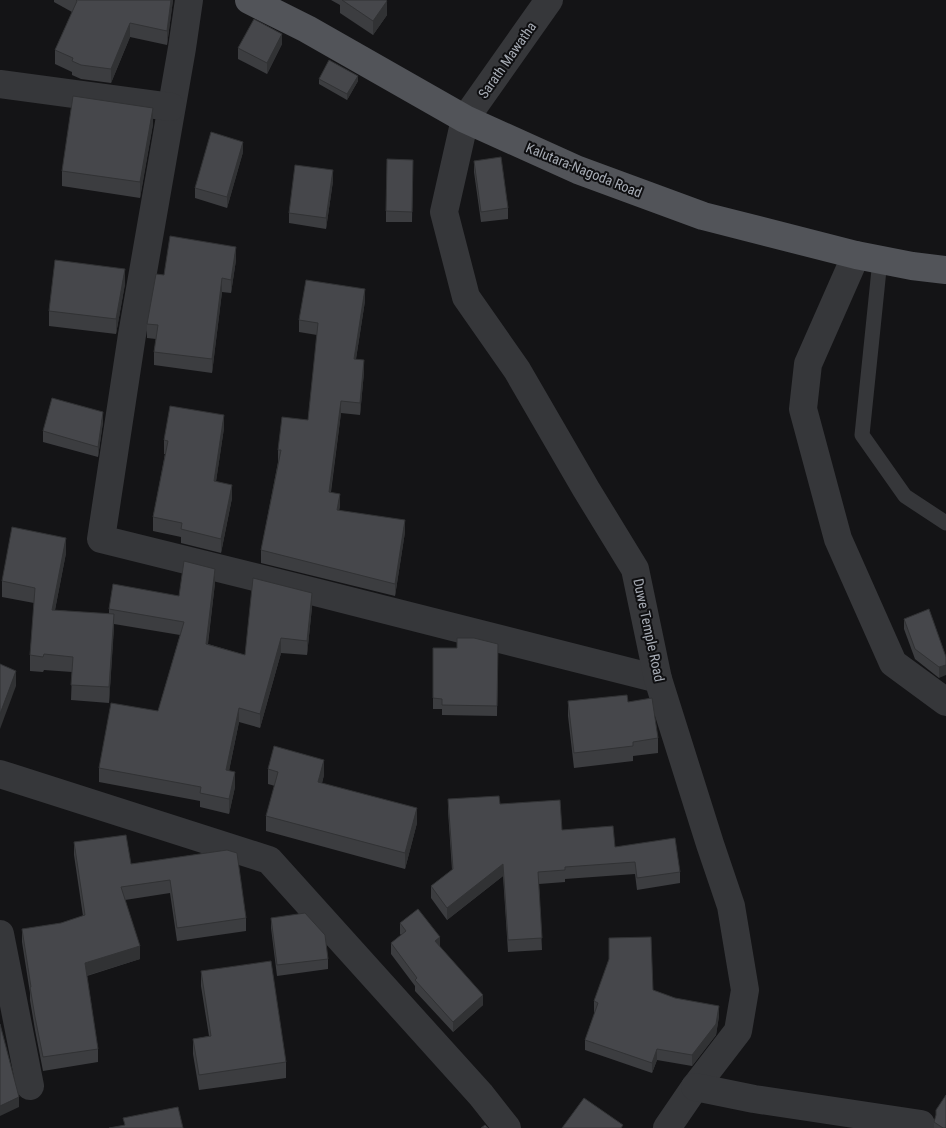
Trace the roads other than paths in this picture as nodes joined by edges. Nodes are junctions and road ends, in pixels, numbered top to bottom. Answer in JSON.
{"nodes":[{"id":1,"x":189,"y":0,"type":"edge"},
{"id":2,"x":249,"y":0,"type":"edge"},
{"id":3,"x":549,"y":0,"type":"edge"},
{"id":4,"x":0,"y":84,"type":"edge"},
{"id":5,"x":171,"y":107,"type":"junction"},
{"id":6,"x":465,"y":119,"type":"junction"},
{"id":7,"x":868,"y":257,"type":"junction"},
{"id":8,"x":946,"y":270,"type":"edge"},
{"id":9,"x":946,"y":523,"type":"edge"},
{"id":10,"x":658,"y":679,"type":"junction"},
{"id":11,"x":946,"y":702,"type":"edge"},
{"id":12,"x":0,"y":774,"type":"edge"},
{"id":13,"x":0,"y":934,"type":"edge"},
{"id":14,"x":30,"y":1086,"type":"dead end"},
{"id":15,"x":695,"y":1087,"type":"junction"},
{"id":16,"x":921,"y":1124,"type":"dead end"},
{"id":17,"x":507,"y":1128,"type":"edge"},
{"id":18,"x":666,"y":1128,"type":"edge"}],
"edges":[{"from":1,"to":5,"type":"street"},
{"from":2,"to":6,"type":"main road","name":"Kalutara-Nagoda Road"},
{"from":3,"to":6,"type":"street","name":"Sarath Mawatha"},
{"from":4,"to":5,"type":"street"},
{"from":5,"to":10,"type":"street"},
{"from":6,"to":7,"type":"main road","name":"Kalutara-Nagoda Road"},
{"from":6,"to":10,"type":"street","name":"Duwe Temple Road"},
{"from":7,"to":8,"type":"main road","name":"Kalutara-Nagoda Road"},
{"from":7,"to":9,"type":"lane"},
{"from":7,"to":11,"type":"street"},
{"from":10,"to":15,"type":"street","name":"Duwe Temple Road"},
{"from":12,"to":17,"type":"street"},
{"from":13,"to":14,"type":"street"},
{"from":15,"to":16,"type":"street"},
{"from":15,"to":18,"type":"street","name":"Duwe Temple Road"}]}
